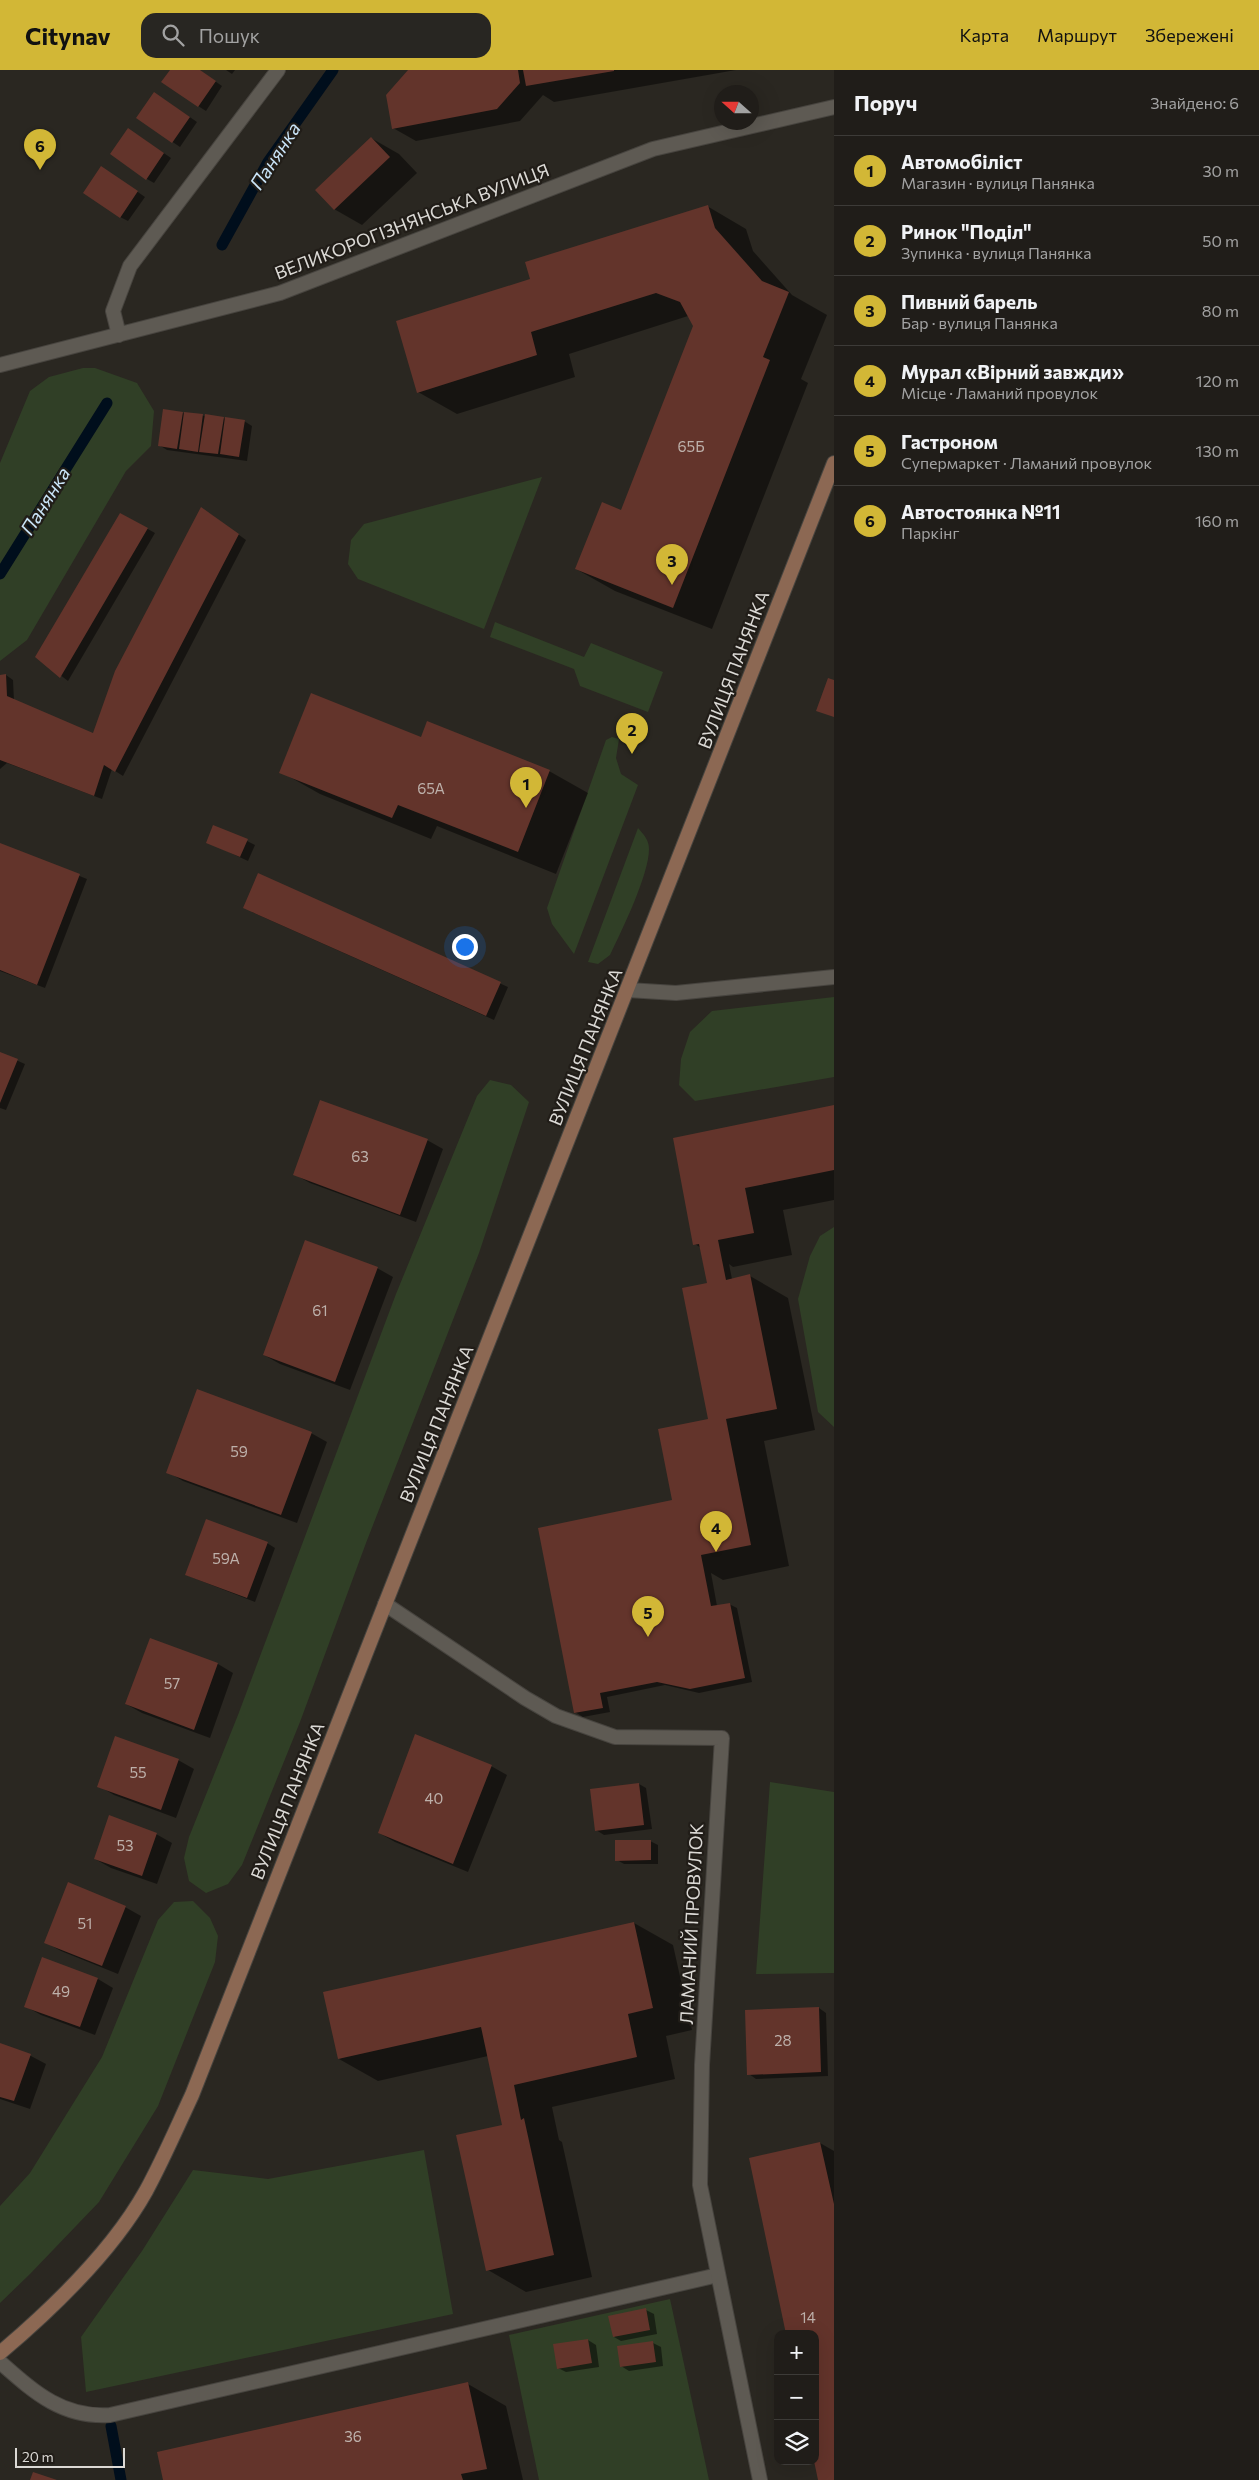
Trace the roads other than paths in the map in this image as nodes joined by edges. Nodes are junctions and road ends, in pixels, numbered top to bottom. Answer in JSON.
{"nodes":[{"id":1,"x":278,"y":70,"type":"edge"},
{"id":2,"x":834,"y":107,"type":"edge"},
{"id":3,"x":119,"y":336,"type":"junction"},
{"id":4,"x":0,"y":364,"type":"edge"},
{"id":5,"x":834,"y":463,"type":"edge"},
{"id":6,"x":834,"y":977,"type":"edge"},
{"id":7,"x":628,"y":990,"type":"junction"},
{"id":8,"x":385,"y":1604,"type":"junction"},
{"id":9,"x":718,"y":2274,"type":"junction"},
{"id":10,"x":0,"y":2353,"type":"edge"},
{"id":11,"x":0,"y":2362,"type":"edge"},
{"id":12,"x":760,"y":2480,"type":"edge"}],
"edges":[{"from":1,"to":3,"type":"street"},
{"from":2,"to":3,"type":"street","name":"ВЕЛИКОРОГІЗНЯНСЬКА ВУЛИЦЯ"},
{"from":3,"to":4,"type":"street","name":"ВЕЛИКОРОГІЗНЯНСЬКА ВУЛИЦЯ"},
{"from":5,"to":7,"type":"main road","name":"ВУЛИЦЯ ПАНЯНКА"},
{"from":6,"to":7,"type":"street"},
{"from":7,"to":8,"type":"main road","name":"ВУЛИЦЯ ПАНЯНКА"},
{"from":8,"to":9,"type":"street","name":"ЛАМАНИЙ ПРОВУЛОК"},
{"from":8,"to":10,"type":"main road","name":"ВУЛИЦЯ ПАНЯНКА"},
{"from":9,"to":11,"type":"street"},
{"from":9,"to":12,"type":"street","name":"ЛАМАНИЙ ПРОВУЛОК"}]}
